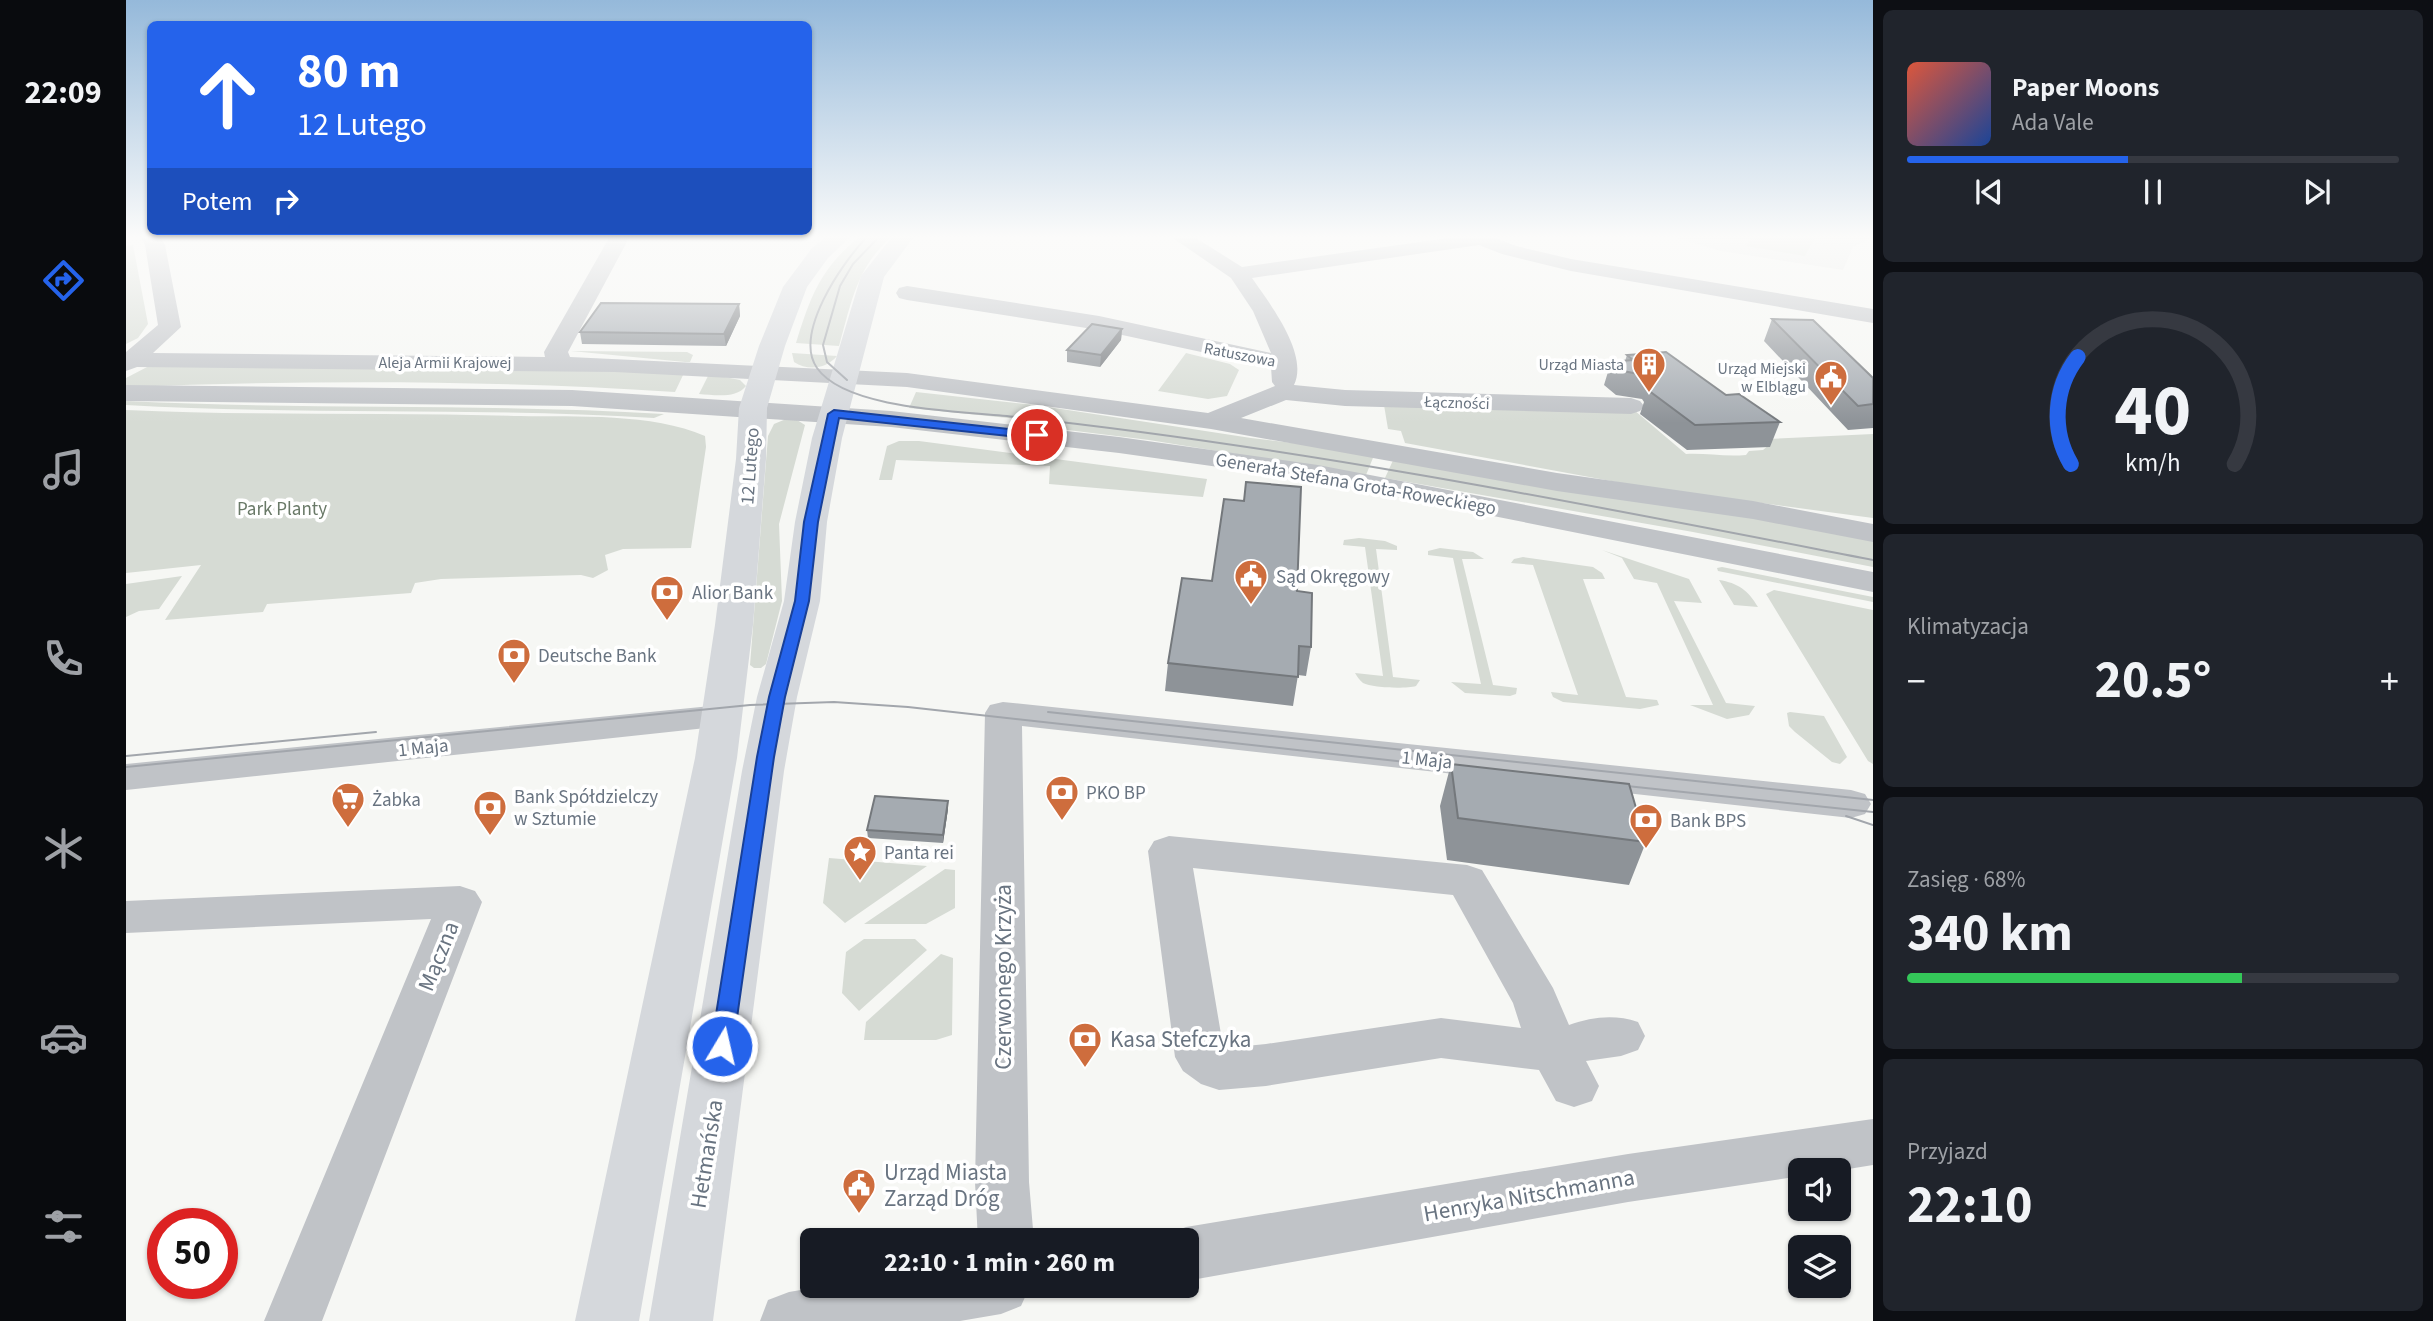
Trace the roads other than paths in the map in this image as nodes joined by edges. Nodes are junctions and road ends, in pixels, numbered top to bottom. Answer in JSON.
{"nodes":[{"id":1,"x":165,"y":300,"type":"edge"},
{"id":2,"x":585,"y":300,"type":"edge"},
{"id":3,"x":790,"y":300,"type":"edge"},
{"id":4,"x":867,"y":300,"type":"edge"},
{"id":5,"x":950,"y":300,"type":"edge"},
{"id":6,"x":1256,"y":300,"type":"edge"},
{"id":7,"x":1776,"y":300,"type":"edge"},
{"id":8,"x":1873,"y":316,"type":"edge"},
{"id":9,"x":128,"y":362,"type":"edge"},
{"id":10,"x":562,"y":363,"type":"junction"},
{"id":11,"x":1285,"y":363,"type":"junction"},
{"id":12,"x":764,"y":372,"type":"junction"},
{"id":13,"x":846,"y":376,"type":"junction"},
{"id":14,"x":1283,"y":392,"type":"junction"},
{"id":15,"x":126,"y":393,"type":"edge"},
{"id":16,"x":1631,"y":406,"type":"edge"},
{"id":17,"x":753,"y":408,"type":"junction"},
{"id":18,"x":834,"y":414,"type":"junction"},
{"id":19,"x":1211,"y":421,"type":"junction"},
{"id":20,"x":1305,"y":436,"type":"junction"},
{"id":21,"x":1873,"y":533,"type":"edge"},
{"id":22,"x":1873,"y":582,"type":"edge"},
{"id":23,"x":1003,"y":713,"type":"joint"},
{"id":24,"x":721,"y":717,"type":"junction"},
{"id":25,"x":126,"y":777,"type":"edge"},
{"id":26,"x":1851,"y":804,"type":"dead end"},
{"id":27,"x":126,"y":917,"type":"edge"},
{"id":28,"x":1621,"y":1036,"type":"dead end"},
{"id":29,"x":1564,"y":1069,"type":"junction"},
{"id":30,"x":1873,"y":1142,"type":"edge"},
{"id":31,"x":1005,"y":1228,"type":"edge"},
{"id":32,"x":1199,"y":1252,"type":"edge"},
{"id":33,"x":928,"y":1298,"type":"edge"},
{"id":34,"x":293,"y":1321,"type":"edge"},
{"id":35,"x":607,"y":1321,"type":"edge"},
{"id":36,"x":681,"y":1321,"type":"edge"},
{"id":37,"x":789,"y":1321,"type":"edge"}],
"edges":[{"from":1,"to":9,"type":"street"},
{"from":2,"to":10,"type":"street"},
{"from":3,"to":12,"type":"main road","name":"12 Lutego"},
{"from":4,"to":13,"type":"main road"},
{"from":5,"to":11,"type":"street","name":"Ratuszowa"},
{"from":6,"to":11,"type":"street"},
{"from":7,"to":8,"type":"street"},
{"from":9,"to":10,"type":"street","name":"Aleja Armii Krajowej"},
{"from":10,"to":12,"type":"street","name":"Aleja Armii Krajowej"},
{"from":11,"to":14,"type":"street"},
{"from":12,"to":13,"type":"street","name":"Generała Stefana Grota-Roweckiego"},
{"from":12,"to":17,"type":"main road","name":"12 Lutego"},
{"from":13,"to":18,"type":"main road"},
{"from":13,"to":19,"type":"street","name":"Generała Stefana Grota-Roweckiego"},
{"from":14,"to":16,"type":"street","name":"Łączności"},
{"from":14,"to":19,"type":"street"},
{"from":14,"to":20,"type":"street"},
{"from":15,"to":17,"type":"street","name":"Aleja Armii Krajowej"},
{"from":17,"to":18,"type":"street","name":"Aleja Armii Krajowej"},
{"from":17,"to":24,"type":"main road","name":"12 Lutego"},
{"from":18,"to":22,"type":"street","name":"Generała Stefana Grota-Roweckiego"},
{"from":18,"to":36,"type":"main road","name":"Hetmańska"},
{"from":19,"to":20,"type":"street","name":"Generała Stefana Grota-Roweckiego"},
{"from":20,"to":21,"type":"street","name":"Generała Stefana Grota-Roweckiego"},
{"from":23,"to":26,"type":"street","name":"1 Maja"},
{"from":23,"to":31,"type":"street","name":"Czerwonego Krzyża"},
{"from":24,"to":25,"type":"street","name":"1 Maja"},
{"from":24,"to":35,"type":"main road"},
{"from":27,"to":34,"type":"street","name":"Mączna"},
{"from":28,"to":29,"type":"street"},
{"from":29,"to":29,"type":"street"},
{"from":30,"to":32,"type":"street","name":"Henryka Nitschmanna"},
{"from":33,"to":37,"type":"street"}]}
